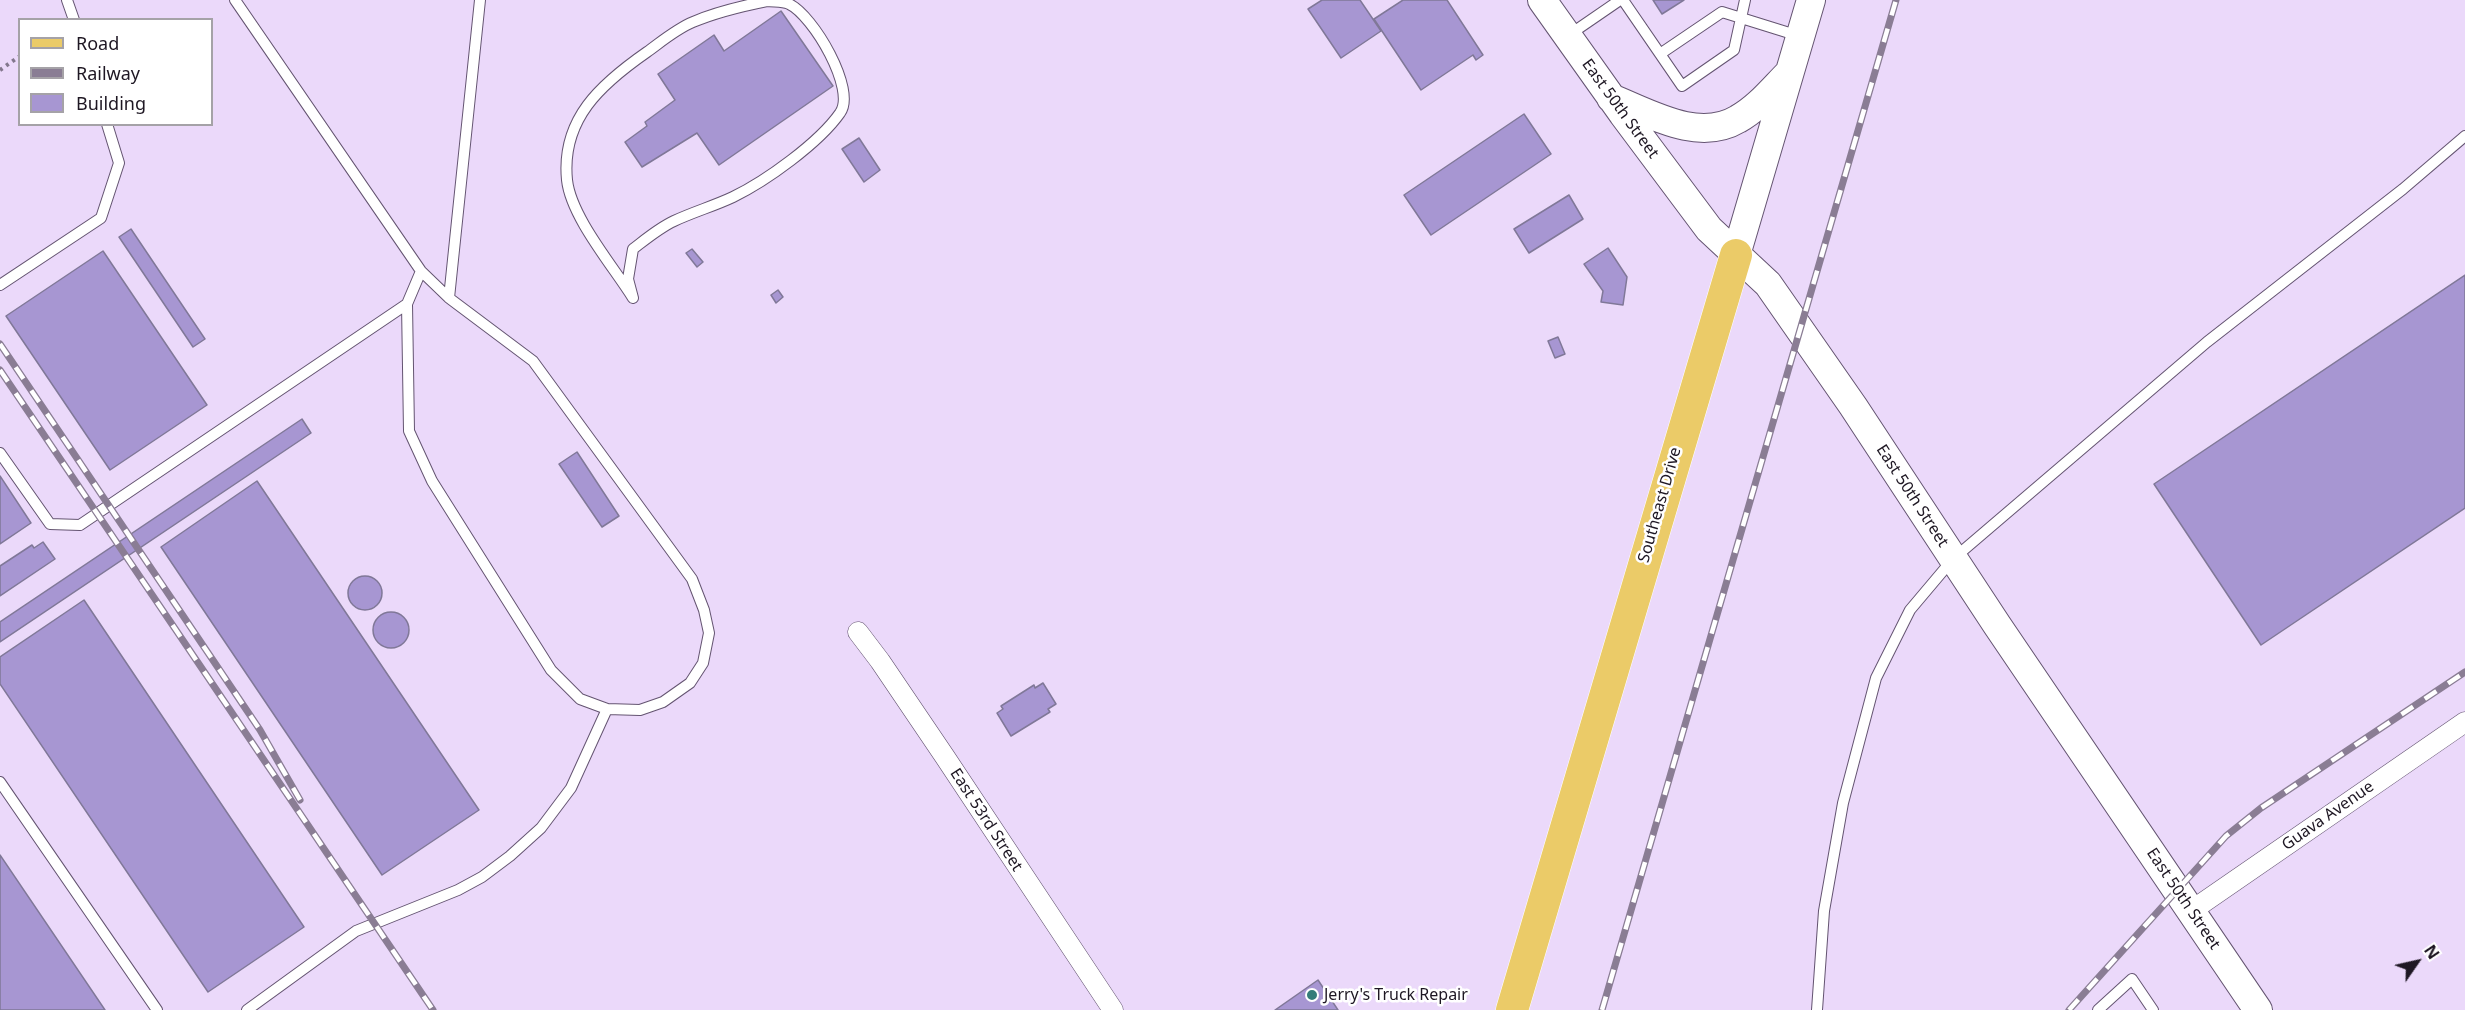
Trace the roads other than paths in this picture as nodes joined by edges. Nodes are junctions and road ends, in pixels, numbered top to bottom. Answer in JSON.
{"nodes":[{"id":1,"x":67,"y":0,"type":"edge"},
{"id":2,"x":235,"y":0,"type":"edge"},
{"id":3,"x":480,"y":0,"type":"edge"},
{"id":4,"x":1542,"y":0,"type":"edge"},
{"id":5,"x":1622,"y":0,"type":"edge"},
{"id":6,"x":1744,"y":0,"type":"edge"},
{"id":7,"x":1811,"y":0,"type":"edge"},
{"id":8,"x":73,"y":18,"type":"edge"},
{"id":9,"x":1740,"y":18,"type":"junction"},
{"id":10,"x":1567,"y":36,"type":"junction"},
{"id":11,"x":1800,"y":36,"type":"junction"},
{"id":12,"x":1660,"y":54,"type":"junction"},
{"id":13,"x":1790,"y":71,"type":"junction"},
{"id":14,"x":1611,"y":97,"type":"junction"},
{"id":15,"x":108,"y":126,"type":"edge"},
{"id":16,"x":2465,"y":136,"type":"edge"},
{"id":17,"x":1736,"y":255,"type":"junction"},
{"id":18,"x":421,"y":271,"type":"junction"},
{"id":19,"x":0,"y":285,"type":"edge"},
{"id":20,"x":449,"y":298,"type":"junction"},
{"id":21,"x":633,"y":298,"type":"joint"},
{"id":22,"x":407,"y":304,"type":"junction"},
{"id":23,"x":0,"y":453,"type":"edge"},
{"id":24,"x":1953,"y":559,"type":"junction"},
{"id":25,"x":858,"y":632,"type":"dead end"},
{"id":26,"x":607,"y":709,"type":"junction"},
{"id":27,"x":2465,"y":722,"type":"edge"},
{"id":28,"x":0,"y":782,"type":"edge"},
{"id":29,"x":2191,"y":910,"type":"junction"},
{"id":30,"x":157,"y":1010,"type":"edge"},
{"id":31,"x":247,"y":1010,"type":"edge"},
{"id":32,"x":1113,"y":1010,"type":"edge"},
{"id":33,"x":1512,"y":1010,"type":"edge"},
{"id":34,"x":1817,"y":1010,"type":"edge"},
{"id":35,"x":2098,"y":1010,"type":"edge"},
{"id":36,"x":2153,"y":1010,"type":"edge"},
{"id":37,"x":2258,"y":1010,"type":"edge"}],
"edges":[{"from":1,"to":8,"type":"lane"},
{"from":2,"to":18,"type":"lane"},
{"from":3,"to":20,"type":"lane"},
{"from":4,"to":10,"type":"main road","name":"East 50th Street"},
{"from":5,"to":10,"type":"lane"},
{"from":5,"to":12,"type":"lane"},
{"from":6,"to":9,"type":"lane"},
{"from":7,"to":11,"type":"main road","name":"Southeast Drive"},
{"from":9,"to":11,"type":"lane"},
{"from":9,"to":12,"type":"lane"},
{"from":9,"to":12,"type":"lane"},
{"from":10,"to":14,"type":"main road","name":"East 50th Street"},
{"from":11,"to":13,"type":"main road","name":"Southeast Drive"},
{"from":13,"to":14,"type":"main road"},
{"from":13,"to":17,"type":"main road","name":"Southeast Drive"},
{"from":14,"to":17,"type":"main road","name":"East 50th Street"},
{"from":15,"to":19,"type":"lane"},
{"from":16,"to":24,"type":"lane"},
{"from":17,"to":24,"type":"main road","name":"East 50th Street"},
{"from":17,"to":33,"type":"main road","name":"Southeast Drive"},
{"from":18,"to":20,"type":"lane"},
{"from":18,"to":22,"type":"lane"},
{"from":20,"to":26,"type":"lane"},
{"from":21,"to":21,"type":"lane"},
{"from":22,"to":23,"type":"lane"},
{"from":22,"to":26,"type":"lane"},
{"from":24,"to":29,"type":"main road","name":"East 50th Street"},
{"from":24,"to":34,"type":"lane"},
{"from":25,"to":32,"type":"street","name":"East 53rd Street"},
{"from":26,"to":31,"type":"lane"},
{"from":27,"to":29,"type":"street","name":"Guava Avenue"},
{"from":28,"to":30,"type":"lane"},
{"from":29,"to":37,"type":"main road","name":"East 50th Street"},
{"from":35,"to":36,"type":"lane"}]}
